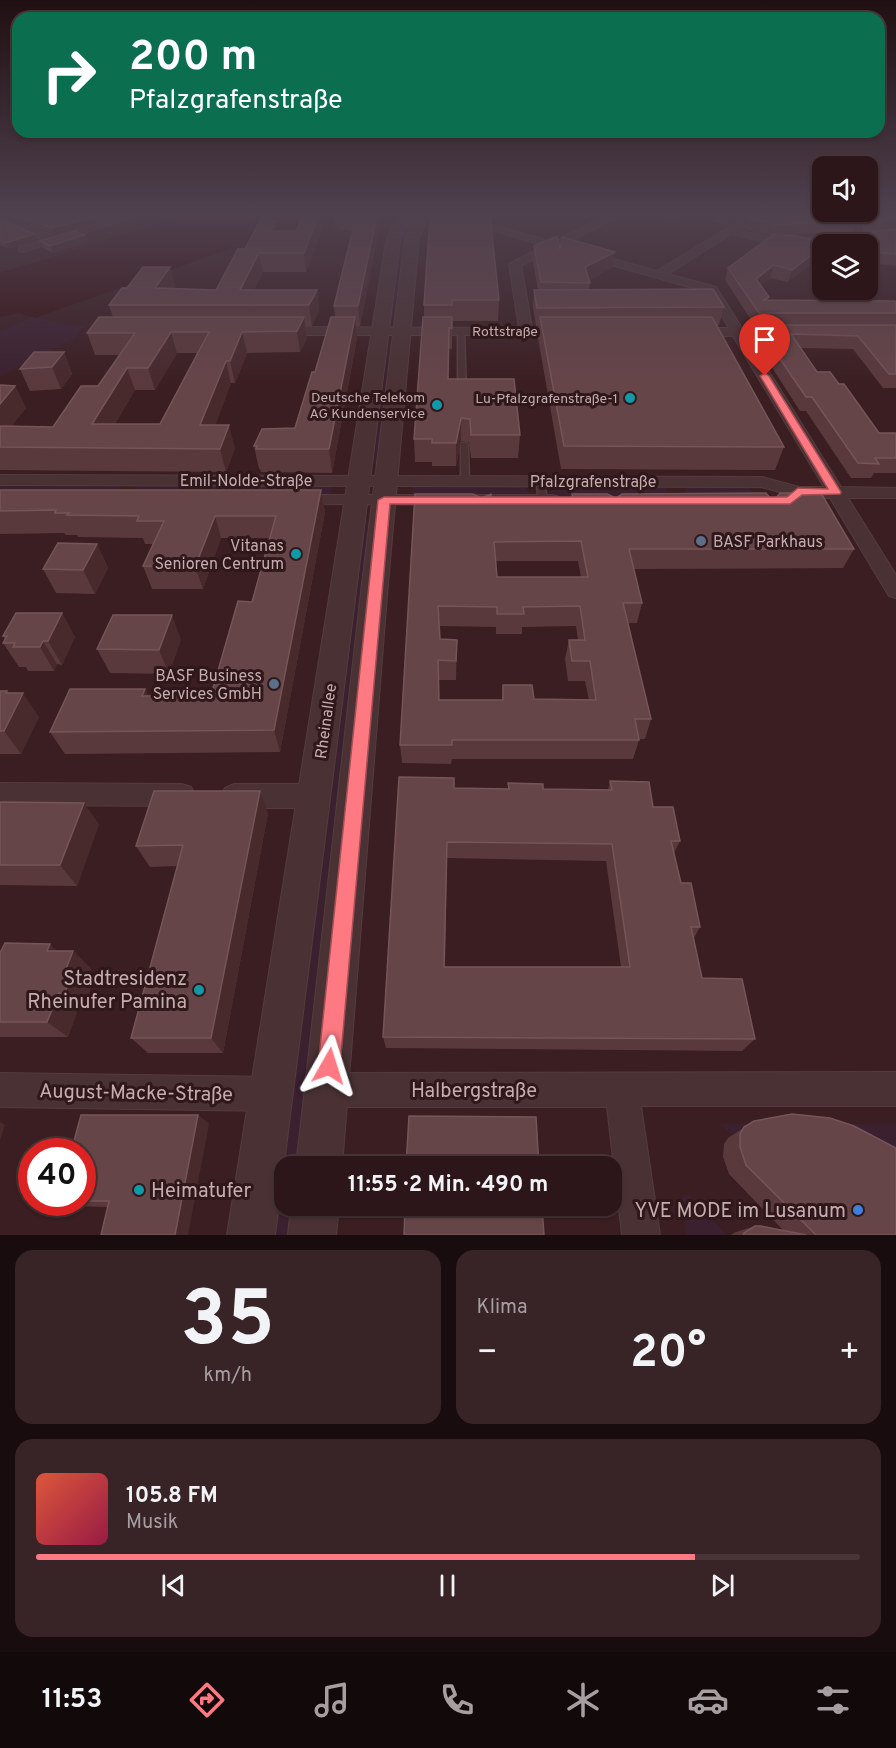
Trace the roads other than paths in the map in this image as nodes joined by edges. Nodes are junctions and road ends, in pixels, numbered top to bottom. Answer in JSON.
{"nodes":[{"id":1,"x":389,"y":273,"type":"edge"},
{"id":2,"x":408,"y":273,"type":"edge"},
{"id":3,"x":518,"y":273,"type":"edge"},
{"id":4,"x":650,"y":273,"type":"edge"},
{"id":5,"x":662,"y":273,"type":"edge"},
{"id":6,"x":658,"y":275,"type":"junction"},
{"id":7,"x":258,"y":331,"type":"edge"},
{"id":8,"x":380,"y":331,"type":"junction"},
{"id":9,"x":402,"y":331,"type":"junction"},
{"id":10,"x":461,"y":331,"type":"junction"},
{"id":11,"x":526,"y":332,"type":"junction"},
{"id":12,"x":582,"y":332,"type":"edge"},
{"id":13,"x":684,"y":332,"type":"edge"},
{"id":14,"x":738,"y":332,"type":"junction"},
{"id":15,"x":794,"y":332,"type":"edge"},
{"id":16,"x":462,"y":391,"type":"edge"},
{"id":17,"x":464,"y":446,"type":"edge"},
{"id":18,"x":0,"y":480,"type":"edge"},
{"id":19,"x":132,"y":480,"type":"junction"},
{"id":20,"x":465,"y":481,"type":"junction"},
{"id":21,"x":540,"y":481,"type":"junction"},
{"id":22,"x":371,"y":490,"type":"junction"},
{"id":23,"x":836,"y":492,"type":"junction"},
{"id":24,"x":896,"y":493,"type":"edge"},
{"id":25,"x":123,"y":500,"type":"edge"},
{"id":26,"x":278,"y":500,"type":"edge"},
{"id":27,"x":543,"y":500,"type":"junction"},
{"id":28,"x":565,"y":500,"type":"edge"},
{"id":29,"x":896,"y":591,"type":"edge"},
{"id":30,"x":0,"y":795,"type":"edge"},
{"id":31,"x":314,"y":796,"type":"junction"},
{"id":32,"x":896,"y":1089,"type":"edge"},
{"id":33,"x":0,"y":1090,"type":"edge"},
{"id":34,"x":326,"y":1090,"type":"junction"},
{"id":35,"x":621,"y":1090,"type":"junction"},
{"id":36,"x":272,"y":1094,"type":"junction"},
{"id":37,"x":320,"y":1156,"type":"edge"},
{"id":38,"x":314,"y":1216,"type":"edge"},
{"id":39,"x":251,"y":1235,"type":"edge"},
{"id":40,"x":312,"y":1235,"type":"edge"},
{"id":41,"x":641,"y":1235,"type":"edge"}],
"edges":[{"from":1,"to":8,"type":"street","name":"Rheinallee"},
{"from":2,"to":9,"type":"street","name":"Rheinallee"},
{"from":3,"to":11,"type":"street"},
{"from":4,"to":6,"type":"street"},
{"from":5,"to":6,"type":"street"},
{"from":6,"to":14,"type":"street"},
{"from":7,"to":8,"type":"street","name":"Rottstraße"},
{"from":8,"to":9,"type":"street","name":"Rottstraße"},
{"from":8,"to":22,"type":"street","name":"Rheinallee"},
{"from":9,"to":10,"type":"street","name":"Rottstraße"},
{"from":9,"to":22,"type":"street","name":"Rheinallee"},
{"from":10,"to":11,"type":"street","name":"Rottstraße"},
{"from":10,"to":16,"type":"lane"},
{"from":11,"to":12,"type":"street","name":"Rottstraße"},
{"from":13,"to":14,"type":"street"},
{"from":14,"to":15,"type":"street"},
{"from":14,"to":23,"type":"street"},
{"from":17,"to":20,"type":"lane"},
{"from":18,"to":19,"type":"street","name":"Emil-Nolde-Straße"},
{"from":19,"to":22,"type":"street","name":"Emil-Nolde-Straße"},
{"from":19,"to":25,"type":"street"},
{"from":20,"to":21,"type":"street","name":"Pfalzgrafenstraße"},
{"from":20,"to":22,"type":"street","name":"Pfalzgrafenstraße"},
{"from":21,"to":23,"type":"street","name":"Pfalzgrafenstraße"},
{"from":21,"to":27,"type":"lane"},
{"from":22,"to":26,"type":"street","name":"Emil-Nolde-Straße"},
{"from":22,"to":27,"type":"street","name":"Pfalzgrafenstraße"},
{"from":22,"to":31,"type":"street","name":"Rheinallee"},
{"from":22,"to":34,"type":"street","name":"Rheinallee"},
{"from":23,"to":24,"type":"street","name":"Pfalzgrafenstraße"},
{"from":23,"to":29,"type":"street"},
{"from":27,"to":28,"type":"street","name":"Pfalzgrafenstraße"},
{"from":30,"to":31,"type":"street"},
{"from":31,"to":36,"type":"street","name":"Rheinallee"},
{"from":32,"to":35,"type":"street","name":"Halbergstraße"},
{"from":33,"to":36,"type":"street","name":"August-Macke-Straße"},
{"from":34,"to":35,"type":"street","name":"Halbergstraße"},
{"from":34,"to":37,"type":"street","name":"Rheinallee"},
{"from":35,"to":41,"type":"street"},
{"from":36,"to":39,"type":"street","name":"Rheinallee"},
{"from":38,"to":40,"type":"street"}]}
